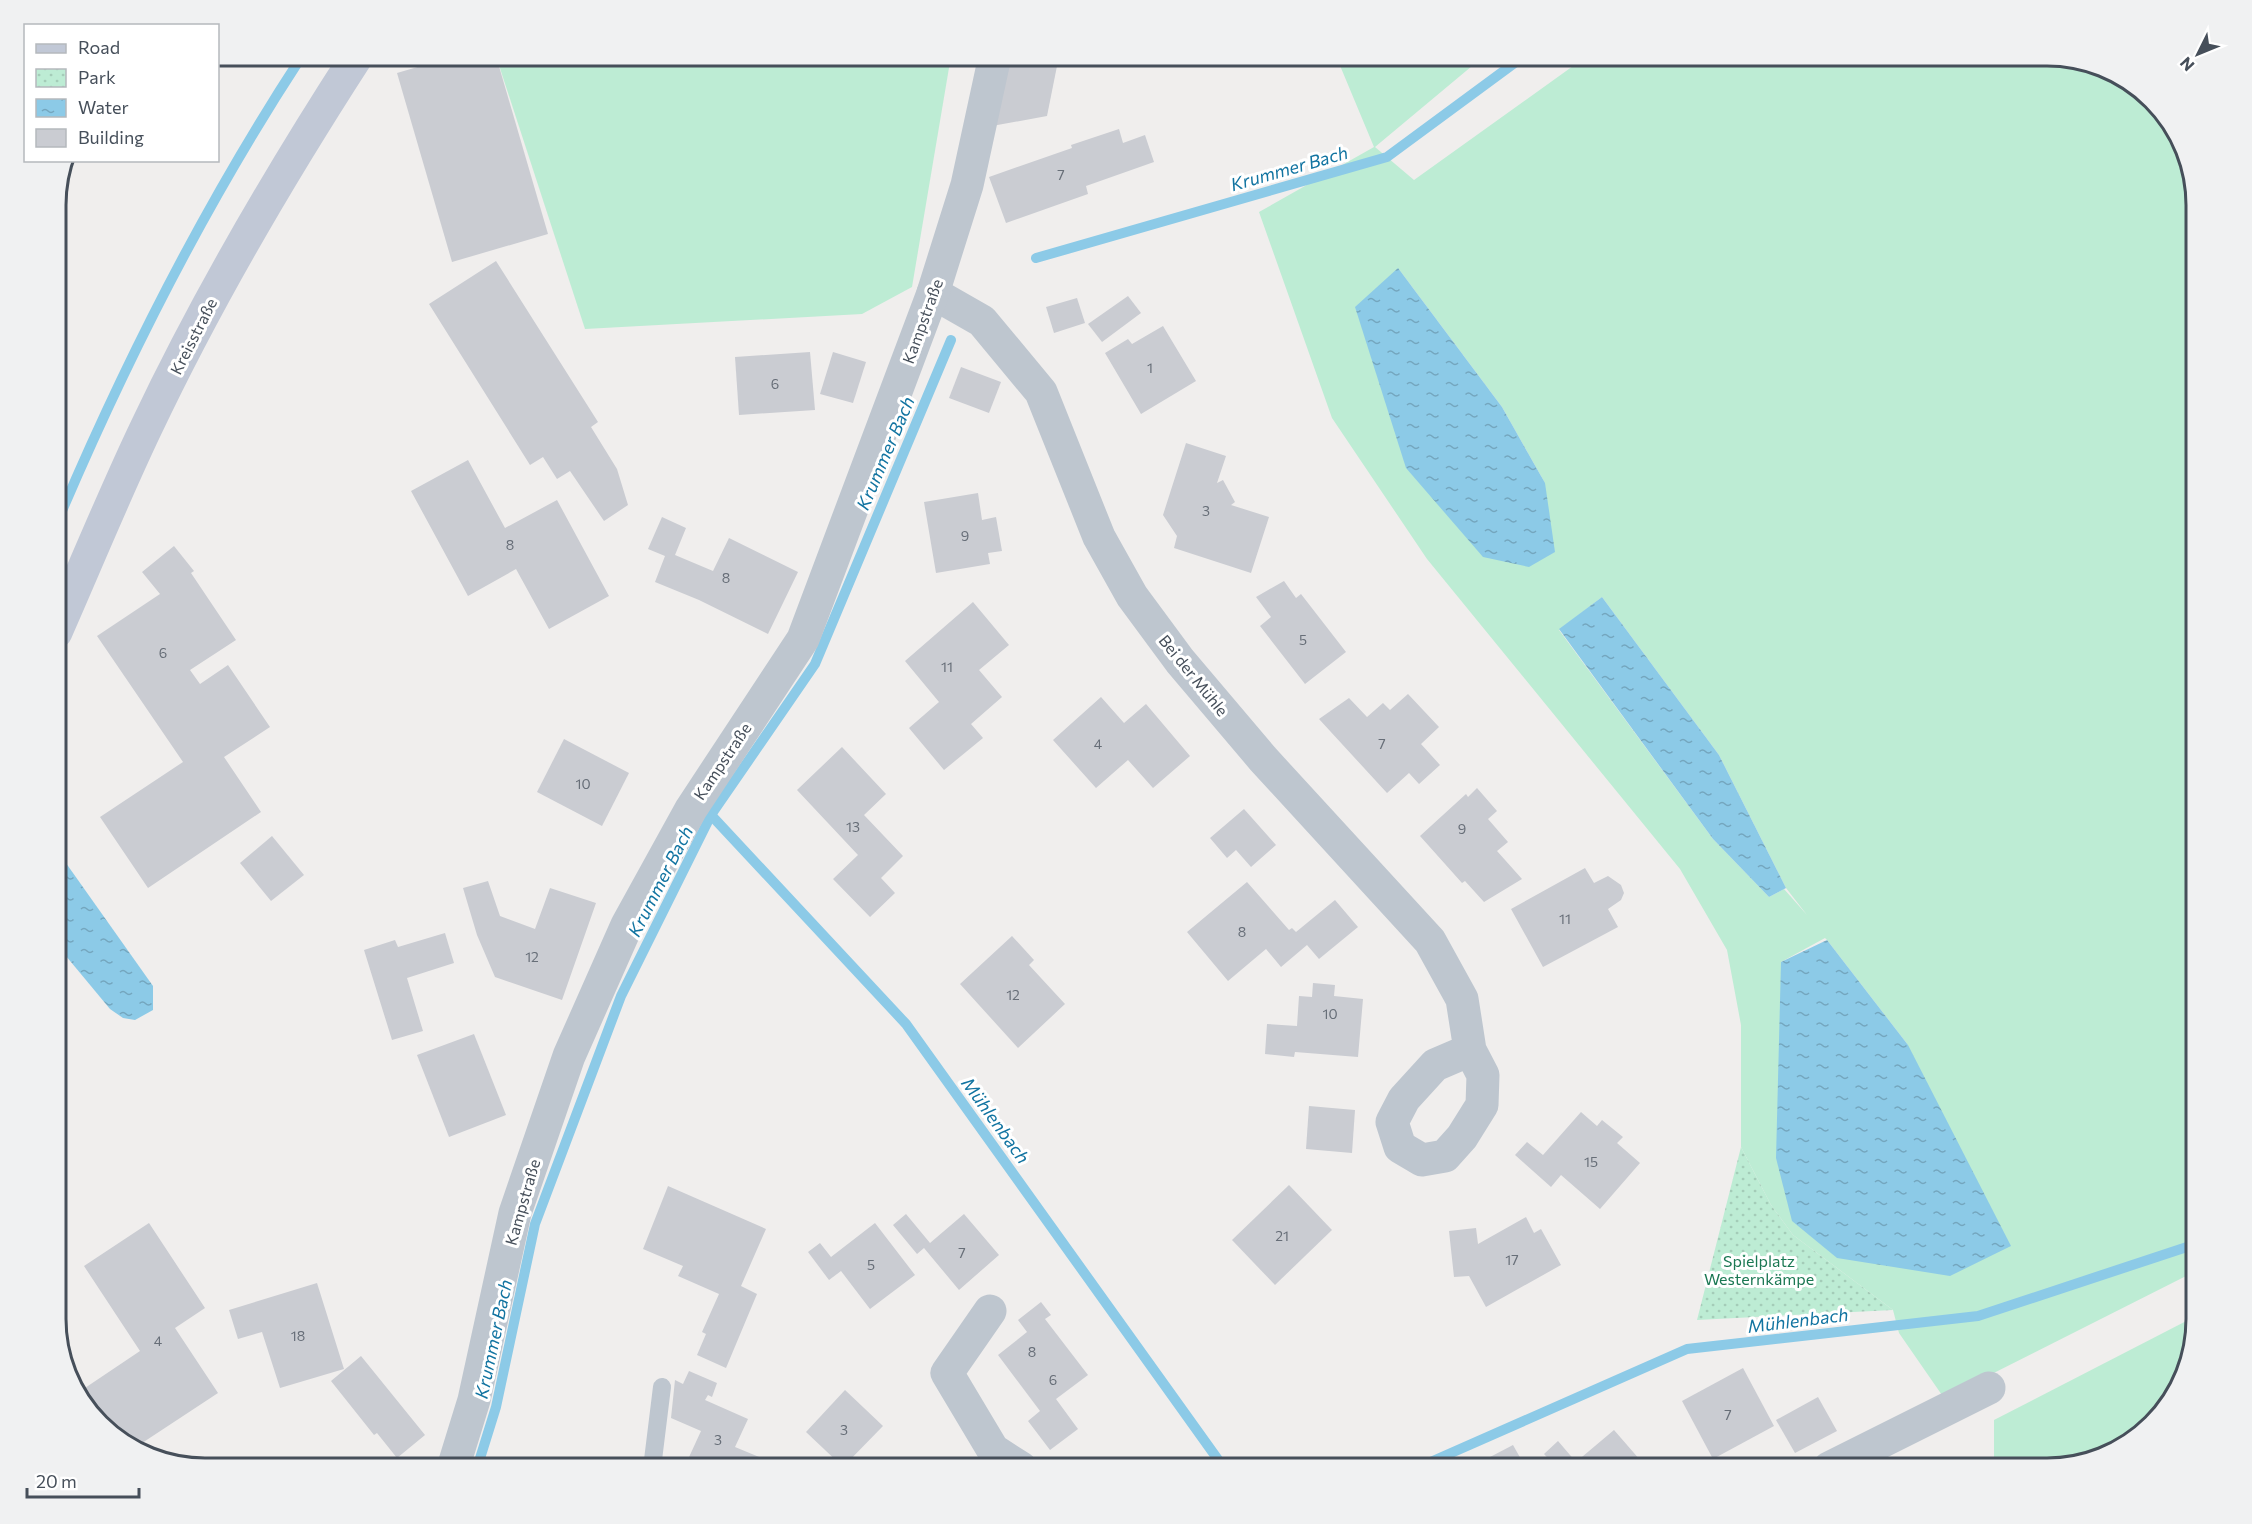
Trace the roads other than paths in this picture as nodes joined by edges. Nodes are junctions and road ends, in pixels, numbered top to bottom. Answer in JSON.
{"nodes":[{"id":1,"x":351,"y":66,"type":"edge"},
{"id":2,"x":993,"y":66,"type":"edge"},
{"id":3,"x":933,"y":293,"type":"junction"},
{"id":4,"x":66,"y":609,"type":"edge"},
{"id":5,"x":1470,"y":1050,"type":"dead end"},
{"id":6,"x":990,"y":1311,"type":"dead end"},
{"id":7,"x":662,"y":1386,"type":"dead end"},
{"id":8,"x":1989,"y":1388,"type":"dead end"},
{"id":9,"x":456,"y":1458,"type":"edge"},
{"id":10,"x":653,"y":1458,"type":"edge"},
{"id":11,"x":1005,"y":1458,"type":"edge"},
{"id":12,"x":1849,"y":1458,"type":"edge"}],
"edges":[{"from":1,"to":4,"type":"street","name":"Kreisstraße"},
{"from":2,"to":3,"type":"street","name":"Kampstraße"},
{"from":3,"to":5,"type":"street","name":"Bei der Mühle"},
{"from":3,"to":9,"type":"street","name":"Kampstraße"},
{"from":6,"to":11,"type":"street"},
{"from":7,"to":10,"type":"lane"},
{"from":8,"to":12,"type":"street"}]}
